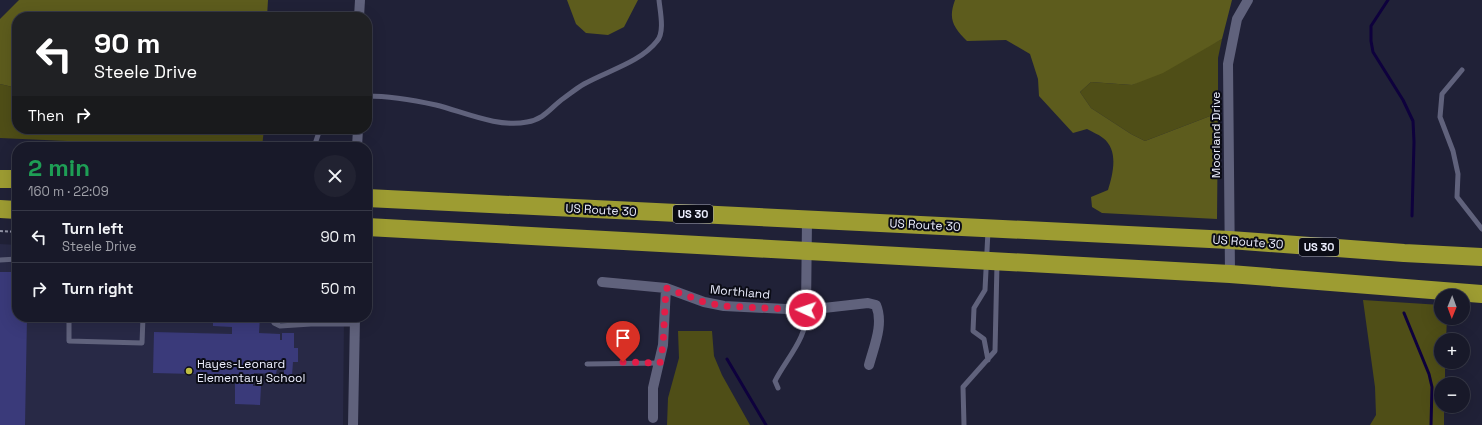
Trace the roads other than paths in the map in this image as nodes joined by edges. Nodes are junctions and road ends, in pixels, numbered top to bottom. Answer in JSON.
{"nodes":[{"id":1,"x":360,"y":0,"type":"edge"},
{"id":2,"x":659,"y":0,"type":"edge"},
{"id":3,"x":1248,"y":0,"type":"edge"},
{"id":4,"x":359,"y":12,"type":"edge"},
{"id":5,"x":1462,"y":70,"type":"dead end"},
{"id":6,"x":372,"y":96,"type":"edge"},
{"id":7,"x":0,"y":179,"type":"edge"},
{"id":8,"x":12,"y":179,"type":"edge"},
{"id":9,"x":372,"y":198,"type":"edge"},
{"id":10,"x":0,"y":209,"type":"edge"},
{"id":11,"x":12,"y":210,"type":"edge"},
{"id":12,"x":807,"y":220,"type":"junction"},
{"id":13,"x":372,"y":227,"type":"edge"},
{"id":14,"x":988,"y":228,"type":"junction"},
{"id":15,"x":1482,"y":229,"type":"edge"},
{"id":16,"x":1230,"y":240,"type":"junction"},
{"id":17,"x":806,"y":250,"type":"junction"},
{"id":18,"x":1482,"y":257,"type":"edge"},
{"id":19,"x":12,"y":259,"type":"edge"},
{"id":20,"x":0,"y":260,"type":"edge"},
{"id":21,"x":992,"y":261,"type":"junction"},
{"id":22,"x":1230,"y":274,"type":"junction"},
{"id":23,"x":602,"y":282,"type":"dead end"},
{"id":24,"x":666,"y":288,"type":"junction"},
{"id":25,"x":1482,"y":294,"type":"edge"},
{"id":26,"x":806,"y":310,"type":"junction"},
{"id":27,"x":69,"y":322,"type":"edge"},
{"id":28,"x":143,"y":322,"type":"edge"},
{"id":29,"x":274,"y":322,"type":"edge"},
{"id":30,"x":332,"y":322,"type":"edge"},
{"id":31,"x":354,"y":322,"type":"edge"},
{"id":32,"x":311,"y":324,"type":"joint"},
{"id":33,"x":988,"y":360,"type":"junction"},
{"id":34,"x":660,"y":363,"type":"junction"},
{"id":35,"x":586,"y":364,"type":"dead end"},
{"id":36,"x":869,"y":365,"type":"dead end"},
{"id":37,"x":778,"y":388,"type":"dead end"},
{"id":38,"x":653,"y":418,"type":"dead end"},
{"id":39,"x":353,"y":425,"type":"edge"},
{"id":40,"x":964,"y":425,"type":"edge"}],
"edges":[{"from":1,"to":4,"type":"street"},
{"from":2,"to":6,"type":"lane"},
{"from":3,"to":16,"type":"street","name":"Moorland Drive"},
{"from":5,"to":15,"type":"lane"},
{"from":7,"to":8,"type":"highway"},
{"from":9,"to":12,"type":"highway","name":"US Route 30","number":"US 30"},
{"from":10,"to":11,"type":"highway"},
{"from":12,"to":14,"type":"highway","name":"US Route 30","number":"US 30"},
{"from":12,"to":17,"type":"street"},
{"from":13,"to":17,"type":"highway"},
{"from":14,"to":16,"type":"highway","name":"US Route 30","number":"US 30"},
{"from":14,"to":21,"type":"lane"},
{"from":16,"to":18,"type":"highway","name":"US Route 30","number":"US 30"},
{"from":16,"to":22,"type":"street","name":"Moorland Drive"},
{"from":17,"to":21,"type":"highway"},
{"from":17,"to":26,"type":"street"},
{"from":19,"to":20,"type":"lane"},
{"from":21,"to":22,"type":"highway"},
{"from":21,"to":33,"type":"lane"},
{"from":21,"to":33,"type":"lane"},
{"from":22,"to":25,"type":"highway"},
{"from":23,"to":24,"type":"street","name":"Morthland"},
{"from":24,"to":26,"type":"street","name":"Morthland"},
{"from":24,"to":34,"type":"street"},
{"from":26,"to":36,"type":"street","name":"Morthland"},
{"from":26,"to":37,"type":"lane"},
{"from":27,"to":28,"type":"lane"},
{"from":29,"to":32,"type":"lane"},
{"from":30,"to":32,"type":"lane"},
{"from":31,"to":39,"type":"street"},
{"from":33,"to":40,"type":"lane"},
{"from":34,"to":35,"type":"lane"},
{"from":34,"to":38,"type":"street"}]}
